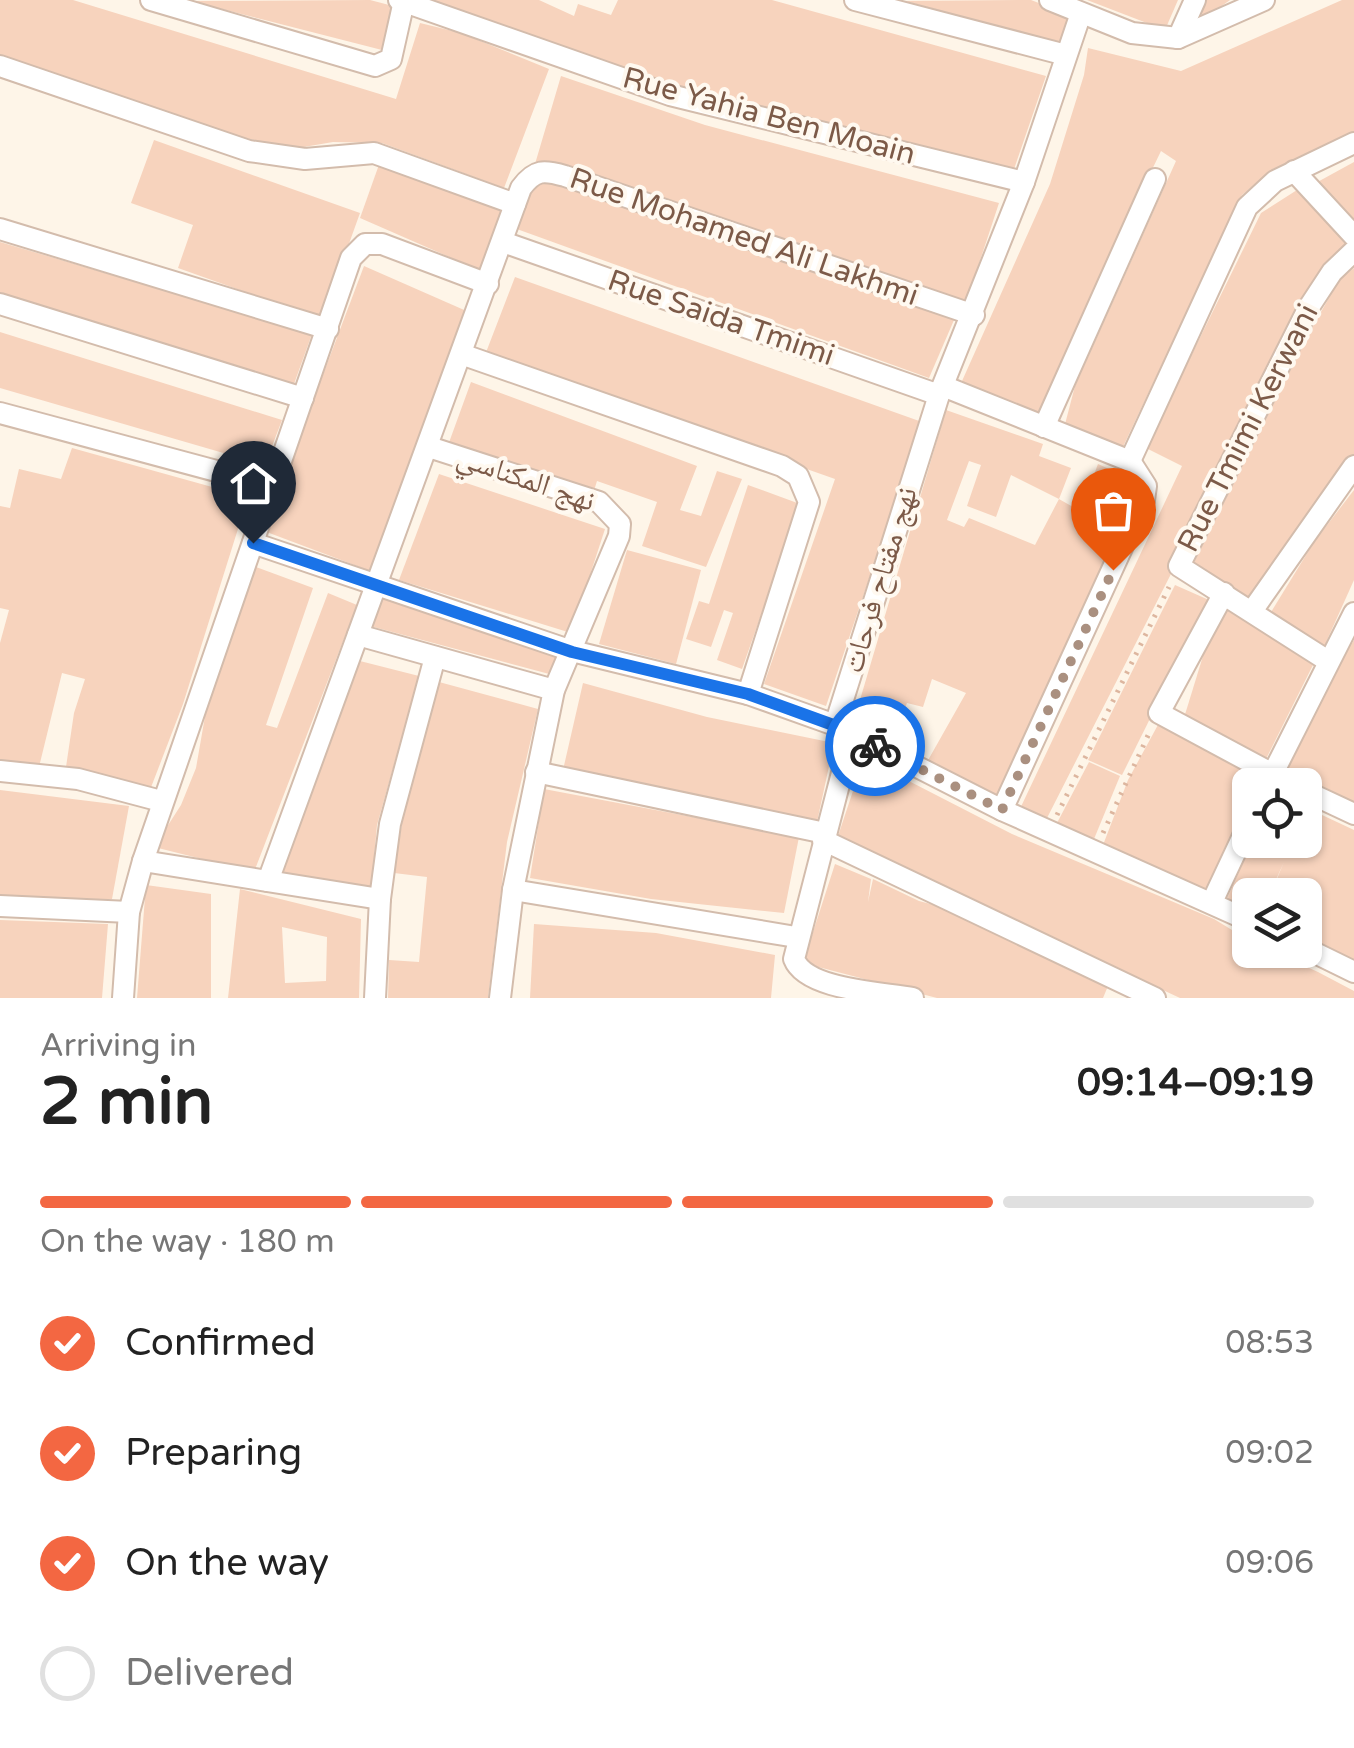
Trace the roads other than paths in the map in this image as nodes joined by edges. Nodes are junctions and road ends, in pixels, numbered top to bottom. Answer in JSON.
{"nodes":[{"id":1,"x":150,"y":0,"type":"edge"},
{"id":2,"x":855,"y":0,"type":"edge"},
{"id":3,"x":1050,"y":0,"type":"edge"},
{"id":4,"x":1194,"y":0,"type":"edge"},
{"id":5,"x":1264,"y":0,"type":"edge"},
{"id":6,"x":401,"y":1,"type":"edge"},
{"id":7,"x":892,"y":5,"type":"edge"},
{"id":8,"x":1081,"y":12,"type":"junction"},
{"id":9,"x":1178,"y":38,"type":"junction"},
{"id":10,"x":1066,"y":56,"type":"junction"},
{"id":11,"x":0,"y":66,"type":"edge"},
{"id":12,"x":1354,"y":143,"type":"edge"},
{"id":13,"x":1294,"y":171,"type":"junction"},
{"id":14,"x":1155,"y":179,"type":"dead end"},
{"id":15,"x":1024,"y":182,"type":"junction"},
{"id":16,"x":515,"y":204,"type":"junction"},
{"id":17,"x":0,"y":228,"type":"edge"},
{"id":18,"x":1354,"y":236,"type":"edge"},
{"id":19,"x":503,"y":242,"type":"junction"},
{"id":20,"x":1354,"y":250,"type":"edge"},
{"id":21,"x":488,"y":284,"type":"junction"},
{"id":22,"x":0,"y":304,"type":"edge"},
{"id":23,"x":974,"y":315,"type":"junction"},
{"id":24,"x":328,"y":329,"type":"junction"},
{"id":25,"x":461,"y":354,"type":"junction"},
{"id":26,"x":941,"y":390,"type":"junction"},
{"id":27,"x":303,"y":398,"type":"junction"},
{"id":28,"x":0,"y":413,"type":"edge"},
{"id":29,"x":1044,"y":427,"type":"junction"},
{"id":30,"x":429,"y":447,"type":"junction"},
{"id":31,"x":1130,"y":461,"type":"junction"},
{"id":32,"x":1354,"y":466,"type":"edge"},
{"id":33,"x":272,"y":486,"type":"junction"},
{"id":34,"x":253,"y":543,"type":"junction"},
{"id":35,"x":378,"y":583,"type":"junction"},
{"id":36,"x":1224,"y":593,"type":"junction"},
{"id":37,"x":1252,"y":611,"type":"junction"},
{"id":38,"x":1352,"y":622,"type":"edge"},
{"id":39,"x":358,"y":636,"type":"junction"},
{"id":40,"x":572,"y":652,"type":"junction"},
{"id":41,"x":434,"y":657,"type":"junction"},
{"id":42,"x":1328,"y":661,"type":"junction"},
{"id":43,"x":554,"y":690,"type":"junction"},
{"id":44,"x":748,"y":694,"type":"junction"},
{"id":45,"x":844,"y":730,"type":"junction"},
{"id":46,"x":1250,"y":768,"type":"edge"},
{"id":47,"x":1276,"y":768,"type":"edge"},
{"id":48,"x":0,"y":770,"type":"edge"},
{"id":49,"x":536,"y":772,"type":"junction"},
{"id":50,"x":1322,"y":799,"type":"edge"},
{"id":51,"x":161,"y":801,"type":"junction"},
{"id":52,"x":1002,"y":810,"type":"junction"},
{"id":53,"x":1354,"y":814,"type":"edge"},
{"id":54,"x":824,"y":836,"type":"junction"},
{"id":55,"x":1233,"y":858,"type":"edge"},
{"id":56,"x":142,"y":860,"type":"junction"},
{"id":57,"x":268,"y":881,"type":"junction"},
{"id":58,"x":513,"y":890,"type":"junction"},
{"id":59,"x":380,"y":899,"type":"junction"},
{"id":60,"x":1212,"y":902,"type":"junction"},
{"id":61,"x":0,"y":906,"type":"edge"},
{"id":62,"x":1232,"y":911,"type":"edge"},
{"id":63,"x":129,"y":912,"type":"junction"},
{"id":64,"x":796,"y":936,"type":"junction"},
{"id":65,"x":1322,"y":956,"type":"edge"},
{"id":66,"x":1354,"y":972,"type":"edge"},
{"id":67,"x":123,"y":998,"type":"edge"},
{"id":68,"x":375,"y":998,"type":"edge"},
{"id":69,"x":500,"y":998,"type":"edge"},
{"id":70,"x":913,"y":998,"type":"edge"},
{"id":71,"x":1155,"y":998,"type":"edge"}],
"edges":[{"from":1,"to":6,"type":"street"},
{"from":2,"to":7,"type":"street"},
{"from":3,"to":8,"type":"street"},
{"from":4,"to":9,"type":"street"},
{"from":5,"to":9,"type":"street"},
{"from":6,"to":15,"type":"street","name":"Rue Yahia Ben Moain"},
{"from":7,"to":10,"type":"street"},
{"from":8,"to":9,"type":"street"},
{"from":8,"to":10,"type":"street","name":"نهج مفتاح فرحات"},
{"from":10,"to":15,"type":"street","name":"نهج مفتاح فرحات"},
{"from":11,"to":16,"type":"street"},
{"from":12,"to":13,"type":"street"},
{"from":13,"to":18,"type":"street"},
{"from":13,"to":31,"type":"street"},
{"from":14,"to":29,"type":"street"},
{"from":15,"to":23,"type":"street","name":"نهج مفتاح فرحات"},
{"from":16,"to":19,"type":"street","name":"Rue Mohamed Ali Lakhmi"},
{"from":16,"to":23,"type":"street","name":"Rue Mohamed Ali Lakhmi"},
{"from":17,"to":24,"type":"street"},
{"from":19,"to":21,"type":"street","name":"Rue Mohamed Ali Lakhmi"},
{"from":19,"to":26,"type":"street","name":"Rue Saida Tmimi"},
{"from":20,"to":36,"type":"street","name":"Rue Tmimi Kerwani"},
{"from":21,"to":24,"type":"street"},
{"from":21,"to":25,"type":"street","name":"Rue Mohamed Ali Lakhmi"},
{"from":22,"to":27,"type":"street"},
{"from":23,"to":26,"type":"street","name":"نهج مفتاح فرحات"},
{"from":24,"to":27,"type":"street"},
{"from":25,"to":30,"type":"street","name":"Rue Mohamed Ali Lakhmi"},
{"from":25,"to":44,"type":"street"},
{"from":26,"to":29,"type":"street","name":"Rue Saida Tmimi"},
{"from":26,"to":45,"type":"street","name":"نهج مفتاح فرحات"},
{"from":27,"to":33,"type":"street"},
{"from":28,"to":33,"type":"street"},
{"from":29,"to":31,"type":"street","name":"Rue Saida Tmimi"},
{"from":30,"to":35,"type":"street","name":"Rue Mohamed Ali Lakhmi"},
{"from":30,"to":40,"type":"street","name":"نهج المكناسي"},
{"from":31,"to":52,"type":"street"},
{"from":32,"to":37,"type":"street"},
{"from":33,"to":34,"type":"street"},
{"from":34,"to":35,"type":"street"},
{"from":34,"to":51,"type":"street"},
{"from":35,"to":39,"type":"street","name":"Rue Mohamed Ali Lakhmi"},
{"from":35,"to":40,"type":"street"},
{"from":36,"to":37,"type":"street"},
{"from":36,"to":46,"type":"street"},
{"from":37,"to":42,"type":"street"},
{"from":38,"to":42,"type":"street"},
{"from":39,"to":41,"type":"street"},
{"from":39,"to":57,"type":"street","name":"Rue Mohamed Ali Lakhmi"},
{"from":40,"to":43,"type":"street"},
{"from":40,"to":44,"type":"street"},
{"from":41,"to":43,"type":"street"},
{"from":41,"to":59,"type":"street"},
{"from":42,"to":47,"type":"street"},
{"from":43,"to":49,"type":"street"},
{"from":44,"to":45,"type":"street"},
{"from":45,"to":52,"type":"street"},
{"from":45,"to":54,"type":"street","name":"نهج مفتاح فرحات"},
{"from":48,"to":51,"type":"street"},
{"from":49,"to":54,"type":"street"},
{"from":49,"to":58,"type":"street"},
{"from":50,"to":53,"type":"street"},
{"from":51,"to":56,"type":"street"},
{"from":52,"to":60,"type":"street"},
{"from":54,"to":64,"type":"street","name":"نهج مفتاح فرحات"},
{"from":54,"to":71,"type":"street"},
{"from":55,"to":60,"type":"street"},
{"from":56,"to":57,"type":"street"},
{"from":56,"to":63,"type":"street"},
{"from":57,"to":59,"type":"street"},
{"from":58,"to":64,"type":"street"},
{"from":58,"to":69,"type":"street"},
{"from":59,"to":68,"type":"street"},
{"from":60,"to":62,"type":"street"},
{"from":61,"to":63,"type":"street"},
{"from":63,"to":67,"type":"street"},
{"from":64,"to":70,"type":"street"},
{"from":65,"to":66,"type":"street"}]}
